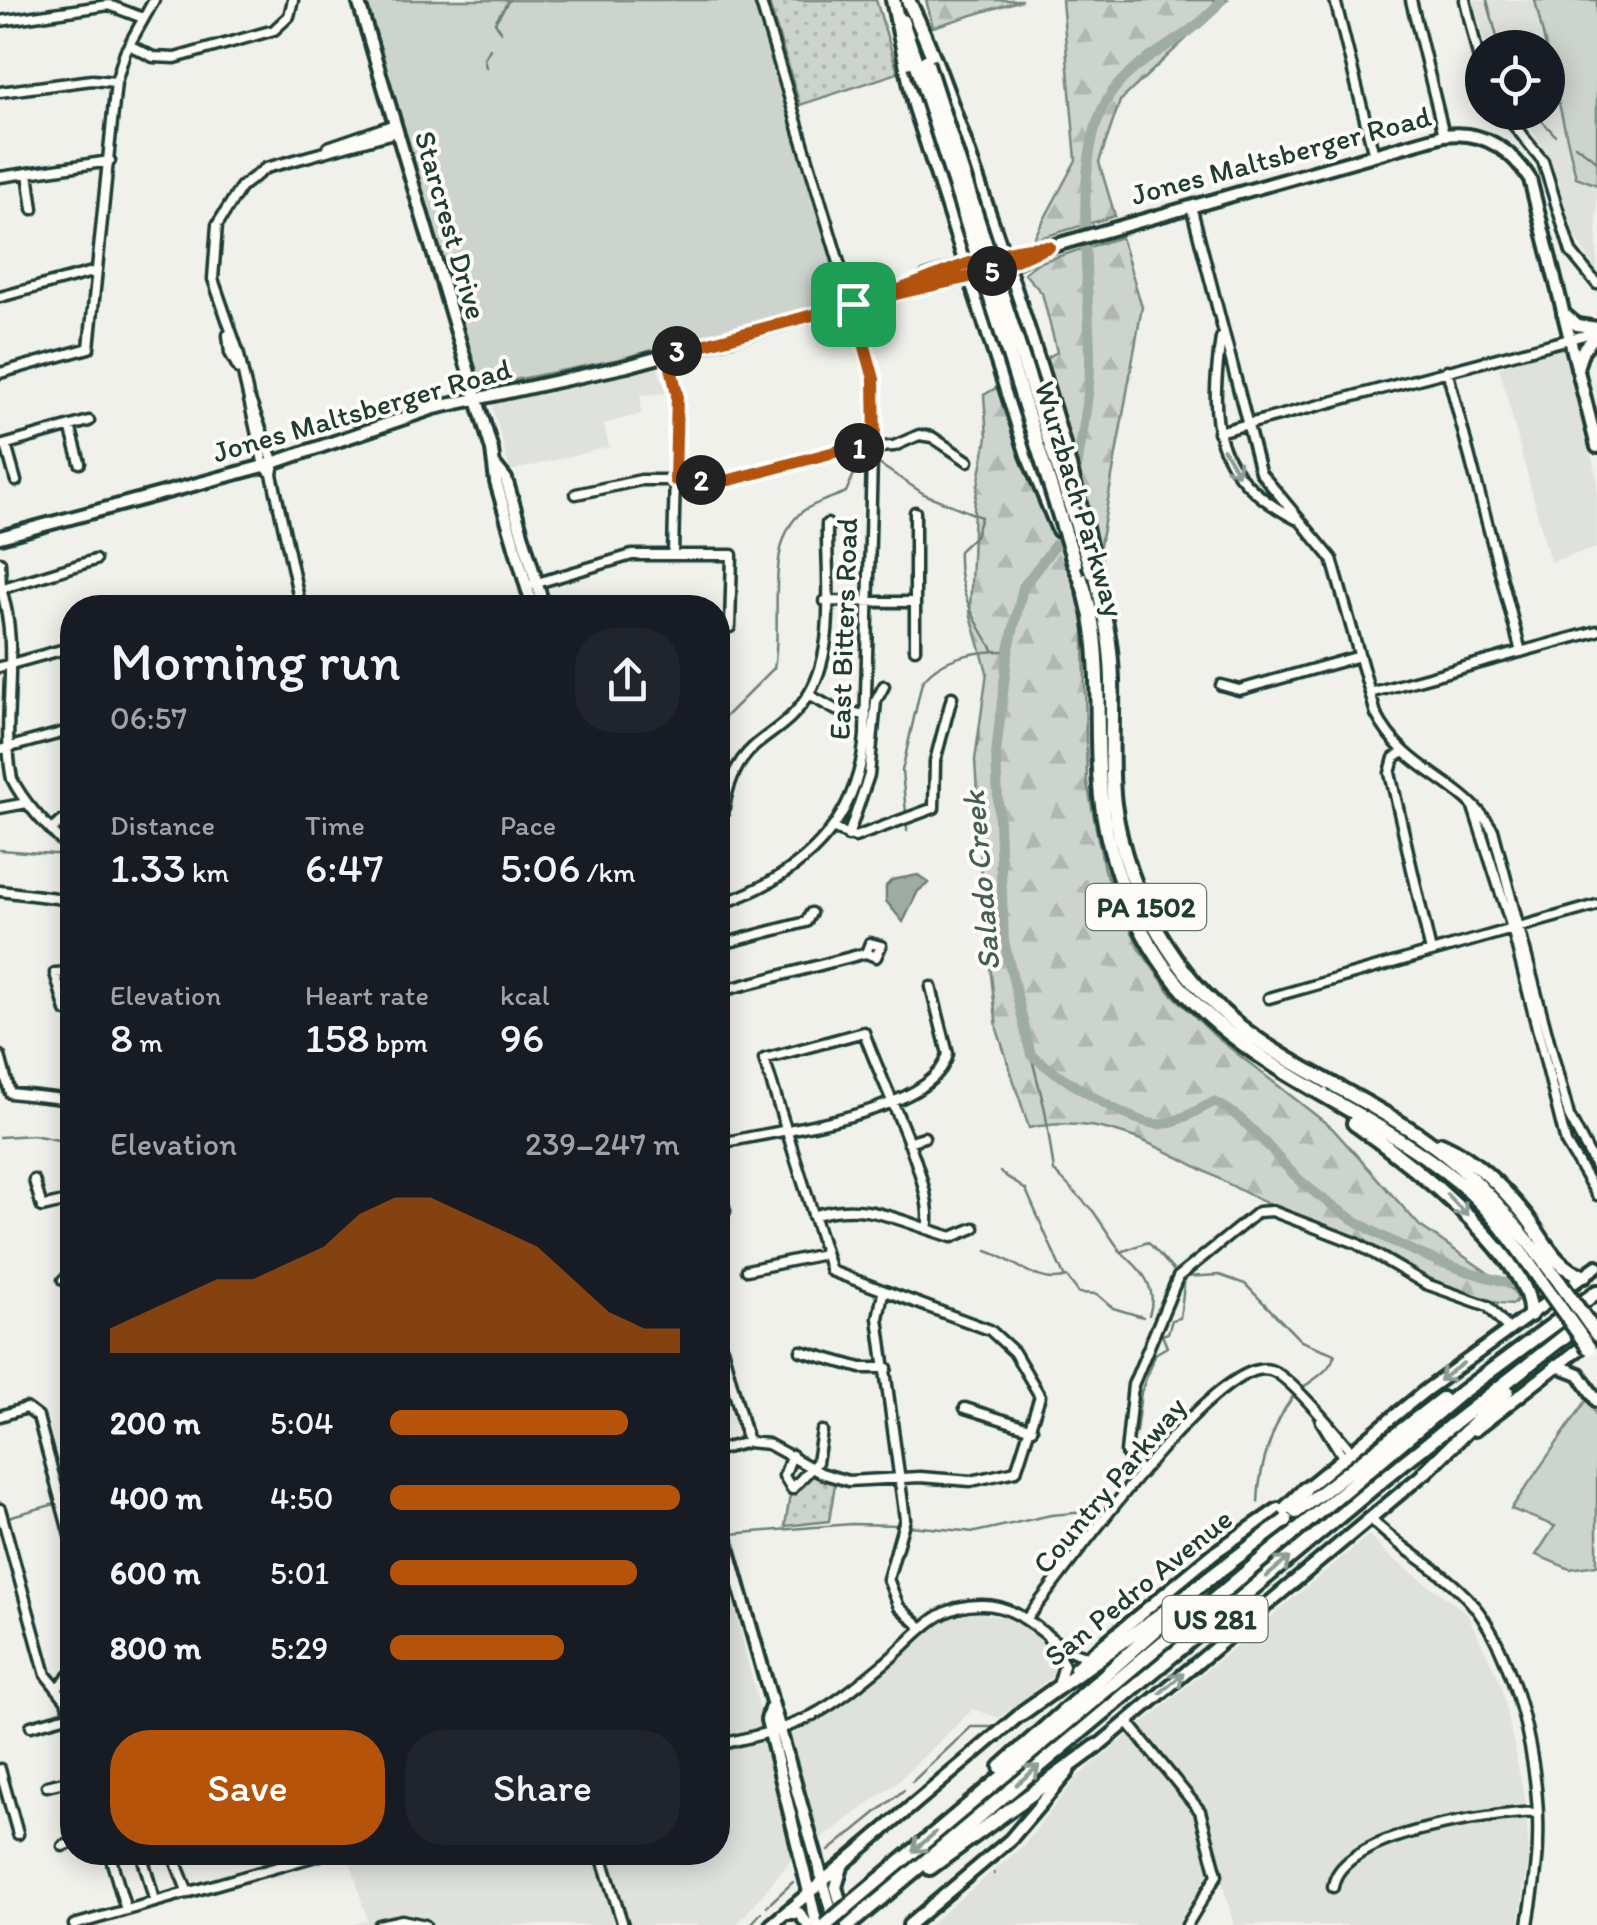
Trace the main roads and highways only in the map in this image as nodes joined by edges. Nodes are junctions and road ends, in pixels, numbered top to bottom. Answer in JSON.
{"nodes":[{"id":1,"x":358,"y":0,"type":"edge"},
{"id":2,"x":894,"y":0,"type":"edge"},
{"id":3,"x":907,"y":0,"type":"edge"},
{"id":4,"x":921,"y":63,"type":"junction"},
{"id":5,"x":995,"y":234,"type":"junction"},
{"id":6,"x":960,"y":244,"type":"junction"},
{"id":7,"x":1024,"y":255,"type":"junction"},
{"id":8,"x":1005,"y":260,"type":"junction"},
{"id":9,"x":970,"y":270,"type":"junction"},
{"id":10,"x":947,"y":277,"type":"junction"},
{"id":11,"x":1015,"y":288,"type":"junction"},
{"id":12,"x":979,"y":300,"type":"junction"},
{"id":13,"x":1563,"y":313,"type":"junction"},
{"id":14,"x":1597,"y":331,"type":"edge"},
{"id":15,"x":1577,"y":369,"type":"junction"},
{"id":16,"x":476,"y":398,"type":"junction"},
{"id":17,"x":1597,"y":448,"type":"edge"},
{"id":18,"x":0,"y":538,"type":"edge"},
{"id":19,"x":1076,"y":564,"type":"junction"},
{"id":20,"x":1092,"y":572,"type":"junction"},
{"id":21,"x":532,"y":585,"type":"junction"},
{"id":22,"x":532,"y":595,"type":"edge"},
{"id":23,"x":537,"y":595,"type":"edge"},
{"id":24,"x":1359,"y":1121,"type":"junction"},
{"id":25,"x":1416,"y":1133,"type":"junction"},
{"id":26,"x":1597,"y":1266,"type":"edge"},
{"id":27,"x":1584,"y":1276,"type":"junction"},
{"id":28,"x":1597,"y":1292,"type":"edge"},
{"id":29,"x":1597,"y":1310,"type":"edge"},
{"id":30,"x":1530,"y":1314,"type":"junction"},
{"id":31,"x":1597,"y":1336,"type":"edge"},
{"id":32,"x":1561,"y":1337,"type":"junction"},
{"id":33,"x":1597,"y":1359,"type":"edge"},
{"id":34,"x":1556,"y":1365,"type":"junction"},
{"id":35,"x":1479,"y":1378,"type":"junction"},
{"id":36,"x":1597,"y":1401,"type":"edge"},
{"id":37,"x":1425,"y":1472,"type":"junction"},
{"id":38,"x":1305,"y":1489,"type":"junction"},
{"id":39,"x":730,"y":1557,"type":"edge"},
{"id":40,"x":1022,"y":1713,"type":"junction"},
{"id":41,"x":775,"y":1729,"type":"junction"},
{"id":42,"x":1097,"y":1746,"type":"junction"},
{"id":43,"x":994,"y":1783,"type":"junction"},
{"id":44,"x":815,"y":1851,"type":"junction"},
{"id":45,"x":848,"y":1858,"type":"junction"},
{"id":46,"x":822,"y":1880,"type":"junction"},
{"id":47,"x":808,"y":1892,"type":"junction"},
{"id":48,"x":873,"y":1905,"type":"junction"},
{"id":49,"x":782,"y":1914,"type":"junction"},
{"id":50,"x":851,"y":1922,"type":"edge"},
{"id":51,"x":770,"y":1925,"type":"edge"},
{"id":52,"x":808,"y":1925,"type":"edge"},
{"id":53,"x":818,"y":1925,"type":"edge"},
{"id":54,"x":826,"y":1925,"type":"edge"},
{"id":55,"x":835,"y":1925,"type":"edge"},
{"id":56,"x":909,"y":1925,"type":"edge"}],
"edges":[{"from":1,"to":16,"type":"main road","name":"Starcrest Drive"},
{"from":2,"to":4,"type":"highway","name":"Wurzbach Parkway","number":"PA 1502"},
{"from":2,"to":6,"type":"highway"},
{"from":3,"to":4,"type":"highway","name":"Wurzbach Parkway","number":"PA 1502"},
{"from":3,"to":5,"type":"highway"},
{"from":4,"to":19,"type":"highway","name":"Wurzbach Parkway","number":"PA 1502","bridge":true},
{"from":4,"to":20,"type":"highway","name":"Wurzbach Parkway","number":"PA 1502","bridge":true},
{"from":5,"to":6,"type":"highway"},
{"from":5,"to":7,"type":"main road"},
{"from":5,"to":8,"type":"highway"},
{"from":6,"to":9,"type":"highway"},
{"from":6,"to":10,"type":"main road"},
{"from":7,"to":8,"type":"main road","name":"Jones Maltsberger Road"},
{"from":7,"to":11,"type":"main road"},
{"from":7,"to":13,"type":"main road","name":"Jones Maltsberger Road"},
{"from":8,"to":9,"type":"main road","name":"Jones Maltsberger Road"},
{"from":8,"to":11,"type":"highway"},
{"from":9,"to":10,"type":"main road","name":"Jones Maltsberger Road"},
{"from":9,"to":12,"type":"highway"},
{"from":10,"to":12,"type":"main road"},
{"from":10,"to":16,"type":"main road","name":"Jones Maltsberger Road"},
{"from":11,"to":20,"type":"highway","bridge":true},
{"from":12,"to":19,"type":"highway","bridge":true},
{"from":13,"to":14,"type":"main road"},
{"from":13,"to":15,"type":"main road"},
{"from":14,"to":15,"type":"main road"},
{"from":15,"to":17,"type":"main road"},
{"from":16,"to":18,"type":"main road","name":"Jones Maltsberger Road"},
{"from":16,"to":21,"type":"main road","name":"Starcrest Drive"},
{"from":19,"to":24,"type":"highway","name":"Wurzbach Parkway","number":"PA 1502"},
{"from":20,"to":25,"type":"highway","name":"Wurzbach Parkway","number":"PA 1502"},
{"from":21,"to":22,"type":"main road","name":"Starcrest Drive"},
{"from":21,"to":23,"type":"main road","name":"Starcrest Drive"},
{"from":24,"to":30,"type":"highway","one_way":true},
{"from":24,"to":33,"type":"highway","bridge":true},
{"from":25,"to":27,"type":"highway"},
{"from":25,"to":31,"type":"highway","name":"Wurzbach Parkway","number":"PA 1502","bridge":true},
{"from":26,"to":27,"type":"main road","name":"San Pedro Avenue"},
{"from":27,"to":30,"type":"main road","name":"San Pedro Avenue","bridge":true},
{"from":28,"to":35,"type":"highway","number":"US 281","bridge":true},
{"from":29,"to":32,"type":"highway","number":"US 281","bridge":true},
{"from":30,"to":38,"type":"main road","name":"San Pedro Avenue","one_way":true},
{"from":31,"to":34,"type":"main road"},
{"from":32,"to":37,"type":"highway"},
{"from":48,"to":32,"type":"highway","number":"US 281","one_way":true},
{"from":34,"to":36,"type":"main road"},
{"from":34,"to":37,"type":"main road"},
{"from":35,"to":40,"type":"highway","bridge":true},
{"from":35,"to":43,"type":"highway","number":"US 281"},
{"from":42,"to":37,"type":"main road","one_way":true},
{"from":38,"to":40,"type":"main road","name":"San Pedro Avenue"},
{"from":38,"to":43,"type":"highway"},
{"from":39,"to":41,"type":"main road"},
{"from":40,"to":45,"type":"main road","name":"San Pedro Avenue"},
{"from":41,"to":44,"type":"main road"},
{"from":41,"to":47,"type":"main road"},
{"from":42,"to":48,"type":"highway"},
{"from":42,"to":56,"type":"main road"},
{"from":43,"to":54,"type":"highway","number":"US 281","one_way":true,"bridge":true},
{"from":44,"to":45,"type":"main road"},
{"from":44,"to":46,"type":"main road"},
{"from":45,"to":46,"type":"main road","name":"San Pedro Avenue"},
{"from":45,"to":50,"type":"main road"},
{"from":46,"to":47,"type":"main road","name":"San Pedro Avenue"},
{"from":46,"to":55,"type":"main road"},
{"from":47,"to":49,"type":"main road","name":"San Pedro Avenue"},
{"from":47,"to":53,"type":"main road"},
{"from":48,"to":50,"type":"highway","number":"US 281"},
{"from":49,"to":51,"type":"main road","name":"San Pedro Avenue"},
{"from":49,"to":52,"type":"main road"}]}
